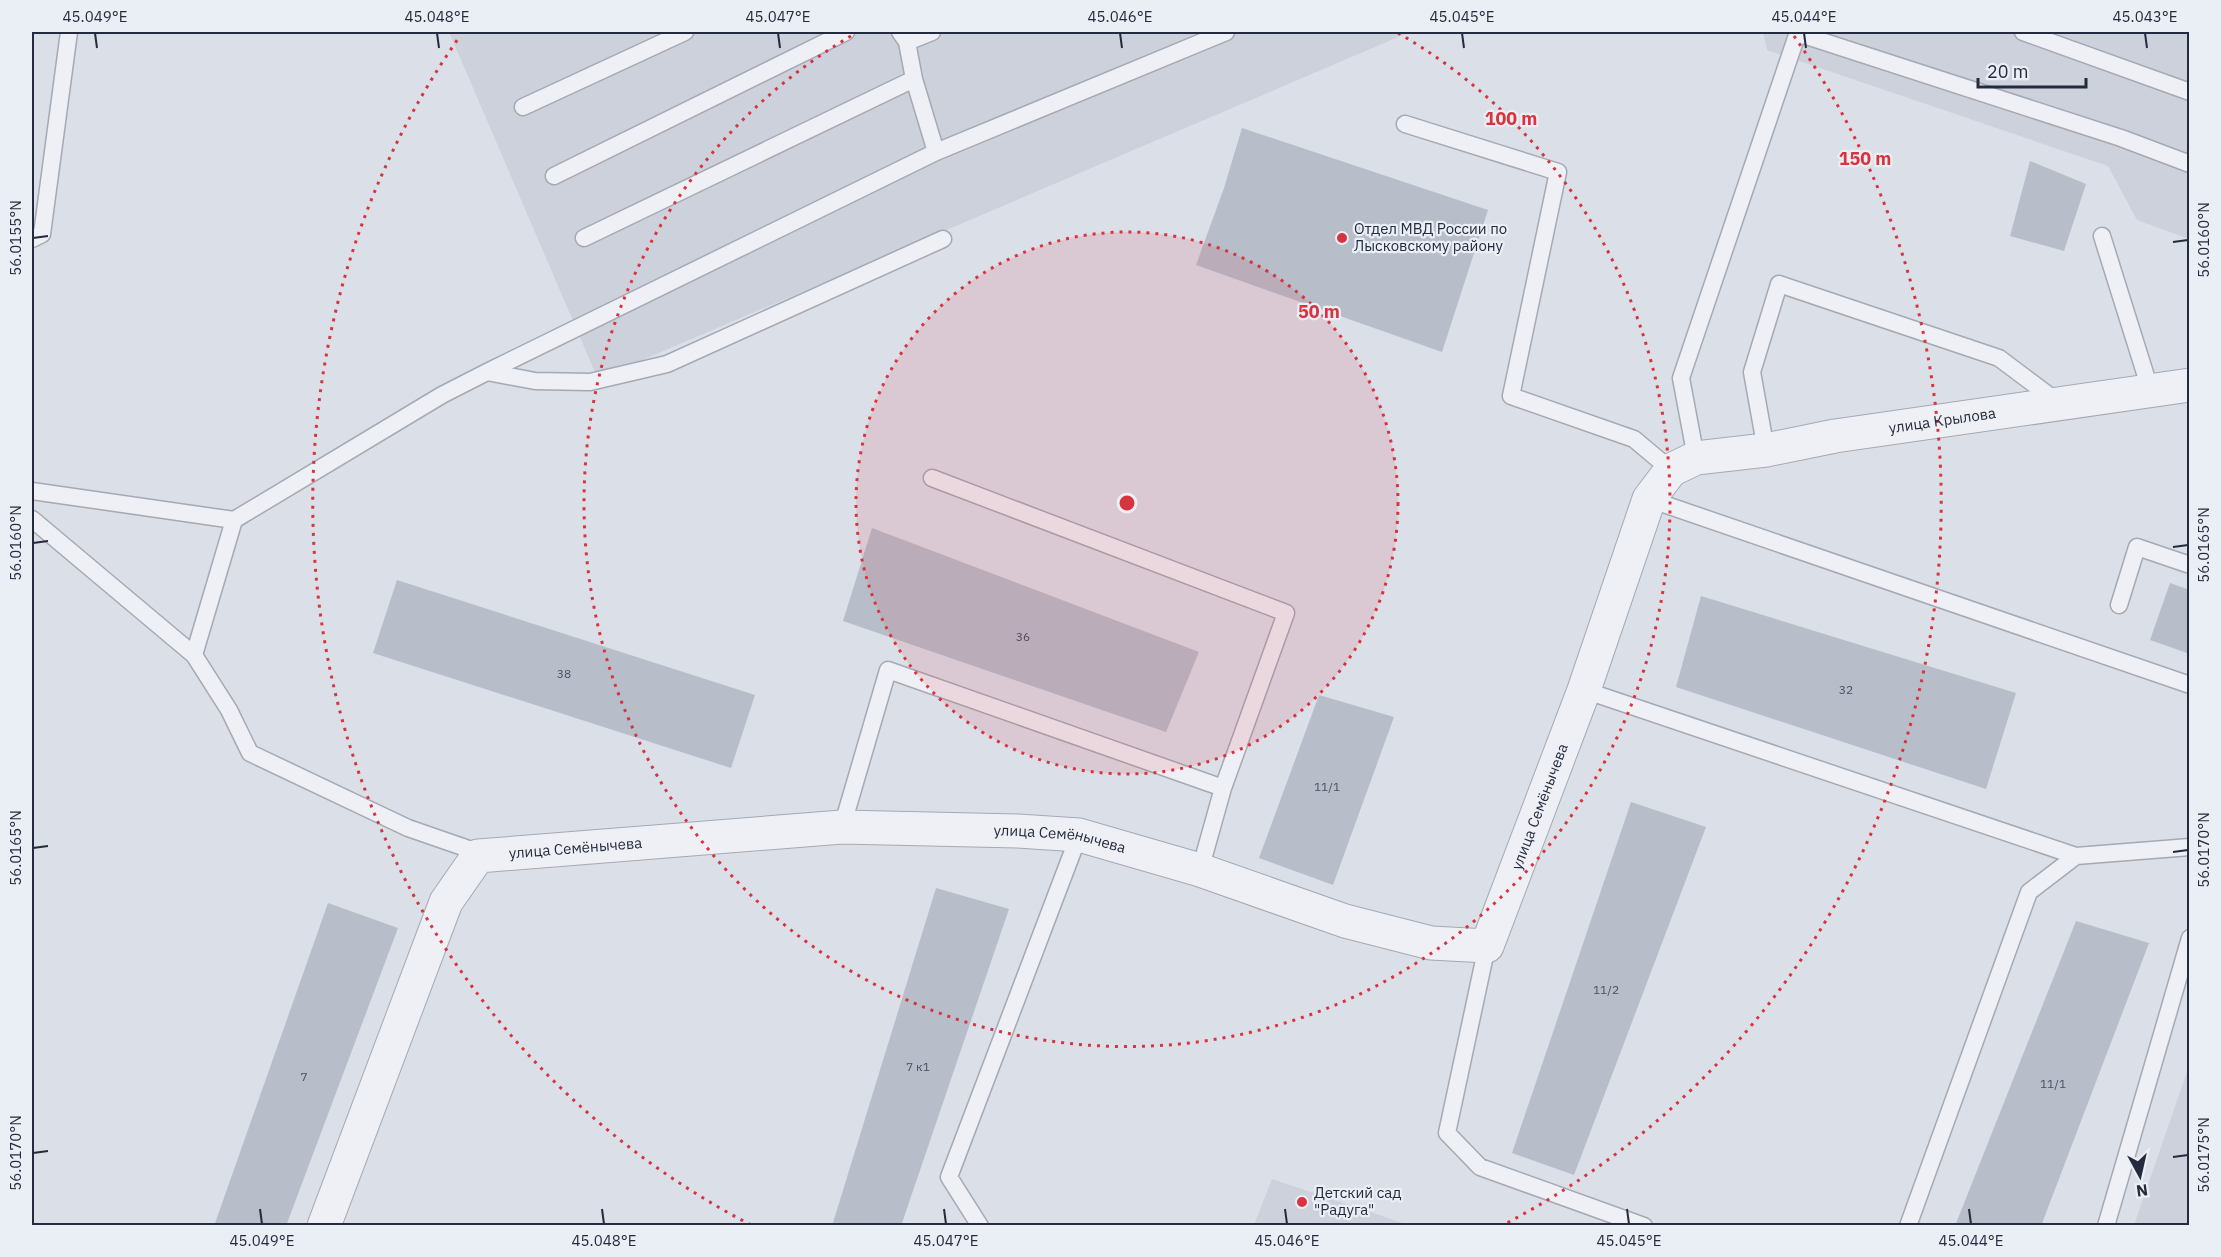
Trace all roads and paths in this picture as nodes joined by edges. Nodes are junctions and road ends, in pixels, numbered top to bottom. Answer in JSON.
{"nodes":[{"id":1,"x":69,"y":32,"type":"edge"},
{"id":2,"x":685,"y":32,"type":"edge"},
{"id":3,"x":846,"y":32,"type":"edge"},
{"id":4,"x":932,"y":32,"type":"edge"},
{"id":5,"x":1226,"y":32,"type":"edge"},
{"id":6,"x":1798,"y":32,"type":"edge"},
{"id":7,"x":2023,"y":32,"type":"edge"},
{"id":8,"x":903,"y":37,"type":"edge"},
{"id":9,"x":914,"y":79,"type":"junction"},
{"id":10,"x":2190,"y":92,"type":"edge"},
{"id":11,"x":523,"y":107,"type":"dead end"},
{"id":12,"x":1405,"y":124,"type":"dead end"},
{"id":13,"x":936,"y":152,"type":"junction"},
{"id":14,"x":2190,"y":164,"type":"edge"},
{"id":15,"x":554,"y":176,"type":"dead end"},
{"id":16,"x":2102,"y":236,"type":"dead end"},
{"id":17,"x":584,"y":238,"type":"dead end"},
{"id":18,"x":32,"y":239,"type":"edge"},
{"id":19,"x":943,"y":239,"type":"dead end"},
{"id":20,"x":487,"y":372,"type":"junction"},
{"id":21,"x":2190,"y":385,"type":"edge"},
{"id":22,"x":2150,"y":389,"type":"junction"},
{"id":23,"x":2060,"y":404,"type":"junction"},
{"id":24,"x":1766,"y":450,"type":"junction"},
{"id":25,"x":1683,"y":464,"type":"junction"},
{"id":26,"x":932,"y":478,"type":"dead end"},
{"id":27,"x":32,"y":491,"type":"edge"},
{"id":28,"x":1649,"y":500,"type":"junction"},
{"id":29,"x":32,"y":519,"type":"edge"},
{"id":30,"x":234,"y":520,"type":"junction"},
{"id":31,"x":2190,"y":565,"type":"edge"},
{"id":32,"x":2119,"y":605,"type":"dead end"},
{"id":33,"x":194,"y":655,"type":"junction"},
{"id":34,"x":2190,"y":685,"type":"edge"},
{"id":35,"x":1584,"y":690,"type":"junction"},
{"id":36,"x":1223,"y":788,"type":"junction"},
{"id":37,"x":842,"y":827,"type":"junction"},
{"id":38,"x":1079,"y":835,"type":"junction"},
{"id":39,"x":2190,"y":847,"type":"edge"},
{"id":40,"x":489,"y":856,"type":"junction"},
{"id":41,"x":2076,"y":856,"type":"junction"},
{"id":42,"x":1200,"y":870,"type":"junction"},
{"id":43,"x":2190,"y":938,"type":"edge"},
{"id":44,"x":1487,"y":946,"type":"junction"},
{"id":45,"x":324,"y":1226,"type":"edge"},
{"id":46,"x":980,"y":1226,"type":"edge"},
{"id":47,"x":1644,"y":1226,"type":"edge"},
{"id":48,"x":1908,"y":1226,"type":"edge"},
{"id":49,"x":2106,"y":1226,"type":"edge"}],
"edges":[{"from":1,"to":18,"type":"lane"},
{"from":2,"to":11,"type":"lane"},
{"from":3,"to":15,"type":"lane"},
{"from":4,"to":8,"type":"lane"},
{"from":5,"to":13,"type":"lane"},
{"from":6,"to":14,"type":"lane"},
{"from":6,"to":25,"type":"lane"},
{"from":7,"to":10,"type":"lane"},
{"from":8,"to":9,"type":"lane"},
{"from":9,"to":13,"type":"lane"},
{"from":9,"to":17,"type":"lane"},
{"from":12,"to":25,"type":"lane"},
{"from":13,"to":20,"type":"lane"},
{"from":16,"to":22,"type":"lane"},
{"from":19,"to":20,"type":"lane"},
{"from":20,"to":30,"type":"lane"},
{"from":21,"to":22,"type":"street","name":"улица Крылова"},
{"from":22,"to":23,"type":"street","name":"улица Крылова"},
{"from":23,"to":24,"type":"street","name":"улица Крылова"},
{"from":23,"to":24,"type":"lane"},
{"from":24,"to":25,"type":"street","name":"улица Крылова"},
{"from":25,"to":28,"type":"street","name":"улица Семёнычева"},
{"from":26,"to":36,"type":"lane"},
{"from":27,"to":30,"type":"lane"},
{"from":28,"to":34,"type":"lane"},
{"from":28,"to":35,"type":"street","name":"улица Семёнычева"},
{"from":29,"to":33,"type":"lane"},
{"from":30,"to":33,"type":"lane"},
{"from":31,"to":32,"type":"lane"},
{"from":33,"to":40,"type":"lane"},
{"from":35,"to":41,"type":"lane"},
{"from":35,"to":44,"type":"street","name":"улица Семёнычева"},
{"from":36,"to":37,"type":"lane"},
{"from":36,"to":42,"type":"lane"},
{"from":37,"to":38,"type":"street","name":"улица Семёнычева"},
{"from":37,"to":40,"type":"street","name":"улица Семёнычева"},
{"from":38,"to":42,"type":"street","name":"улица Семёнычева"},
{"from":38,"to":46,"type":"lane"},
{"from":39,"to":41,"type":"lane"},
{"from":40,"to":45,"type":"street","name":"улица Семёнычева"},
{"from":41,"to":48,"type":"lane"},
{"from":42,"to":44,"type":"street","name":"улица Семёнычева"},
{"from":43,"to":49,"type":"lane"},
{"from":44,"to":47,"type":"lane"}]}
